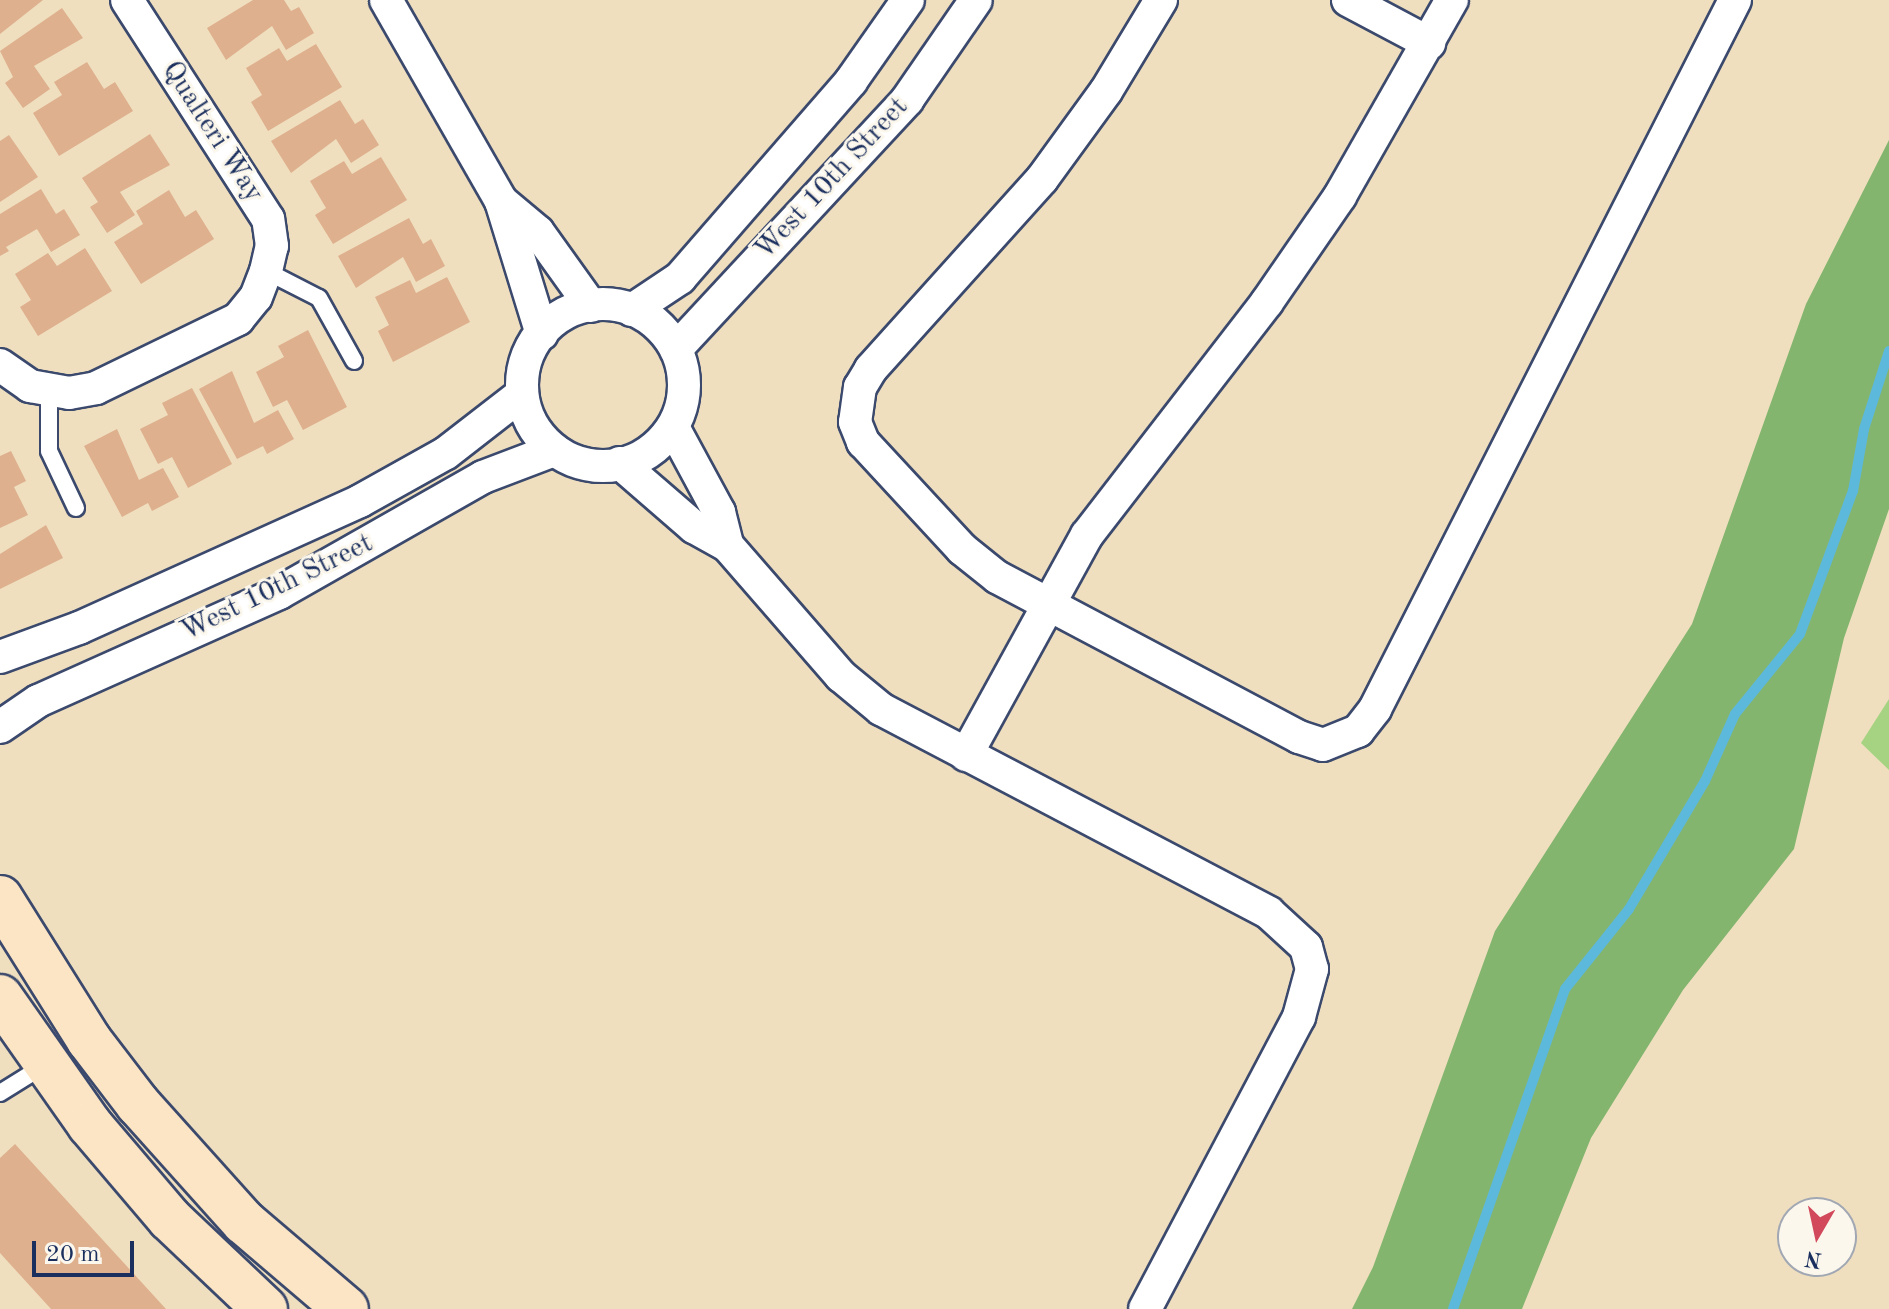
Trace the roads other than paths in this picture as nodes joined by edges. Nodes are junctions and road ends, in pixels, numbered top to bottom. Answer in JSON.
{"nodes":[{"id":1,"x":127,"y":0,"type":"edge"},
{"id":2,"x":386,"y":0,"type":"edge"},
{"id":3,"x":908,"y":0,"type":"edge"},
{"id":4,"x":976,"y":0,"type":"edge"},
{"id":5,"x":1161,"y":0,"type":"edge"},
{"id":6,"x":1348,"y":0,"type":"edge"},
{"id":7,"x":1452,"y":0,"type":"edge"},
{"id":8,"x":1735,"y":0,"type":"edge"},
{"id":9,"x":1429,"y":43,"type":"junction"},
{"id":10,"x":501,"y":201,"type":"junction"},
{"id":11,"x":266,"y":271,"type":"junction"},
{"id":12,"x":591,"y":306,"type":"junction"},
{"id":13,"x":632,"y":310,"type":"junction"},
{"id":14,"x":542,"y":334,"type":"junction"},
{"id":15,"x":676,"y":349,"type":"junction"},
{"id":16,"x":354,"y":361,"type":"dead end"},
{"id":17,"x":0,"y":365,"type":"edge"},
{"id":18,"x":49,"y":390,"type":"junction"},
{"id":19,"x":522,"y":394,"type":"junction"},
{"id":20,"x":673,"y":427,"type":"junction"},
{"id":21,"x":554,"y":450,"type":"junction"},
{"id":22,"x":620,"y":463,"type":"junction"},
{"id":23,"x":76,"y":508,"type":"dead end"},
{"id":24,"x":727,"y":545,"type":"junction"},
{"id":25,"x":1046,"y":604,"type":"junction"},
{"id":26,"x":0,"y":657,"type":"edge"},
{"id":27,"x":0,"y":727,"type":"edge"},
{"id":28,"x":966,"y":755,"type":"junction"},
{"id":29,"x":0,"y":898,"type":"edge"},
{"id":30,"x":0,"y":997,"type":"edge"},
{"id":31,"x":45,"y":1065,"type":"junction"},
{"id":32,"x":0,"y":1093,"type":"edge"},
{"id":33,"x":265,"y":1309,"type":"edge"},
{"id":34,"x":346,"y":1309,"type":"edge"},
{"id":35,"x":1145,"y":1309,"type":"edge"}],
"edges":[{"from":1,"to":11,"type":"street","name":"Qualteri Way"},
{"from":2,"to":10,"type":"street"},
{"from":3,"to":13,"type":"street","name":"West 10th Street"},
{"from":4,"to":15,"type":"street","name":"West 10th Street"},
{"from":5,"to":25,"type":"street"},
{"from":6,"to":9,"type":"street"},
{"from":7,"to":9,"type":"street"},
{"from":8,"to":25,"type":"street"},
{"from":9,"to":25,"type":"street"},
{"from":10,"to":12,"type":"street"},
{"from":10,"to":14,"type":"street"},
{"from":11,"to":16,"type":"lane"},
{"from":11,"to":18,"type":"street"},
{"from":12,"to":13,"type":"street"},
{"from":12,"to":14,"type":"street"},
{"from":13,"to":15,"type":"street"},
{"from":14,"to":19,"type":"street"},
{"from":15,"to":20,"type":"street"},
{"from":17,"to":18,"type":"street"},
{"from":18,"to":23,"type":"lane"},
{"from":19,"to":21,"type":"street"},
{"from":19,"to":26,"type":"street","name":"West 10th Street"},
{"from":20,"to":22,"type":"street"},
{"from":20,"to":24,"type":"street"},
{"from":21,"to":22,"type":"street"},
{"from":21,"to":27,"type":"street","name":"West 10th Street"},
{"from":22,"to":24,"type":"street"},
{"from":24,"to":28,"type":"street"},
{"from":25,"to":28,"type":"street"},
{"from":28,"to":35,"type":"street"},
{"from":29,"to":34,"type":"street"},
{"from":30,"to":31,"type":"street"},
{"from":31,"to":32,"type":"lane"},
{"from":31,"to":33,"type":"street"}]}
